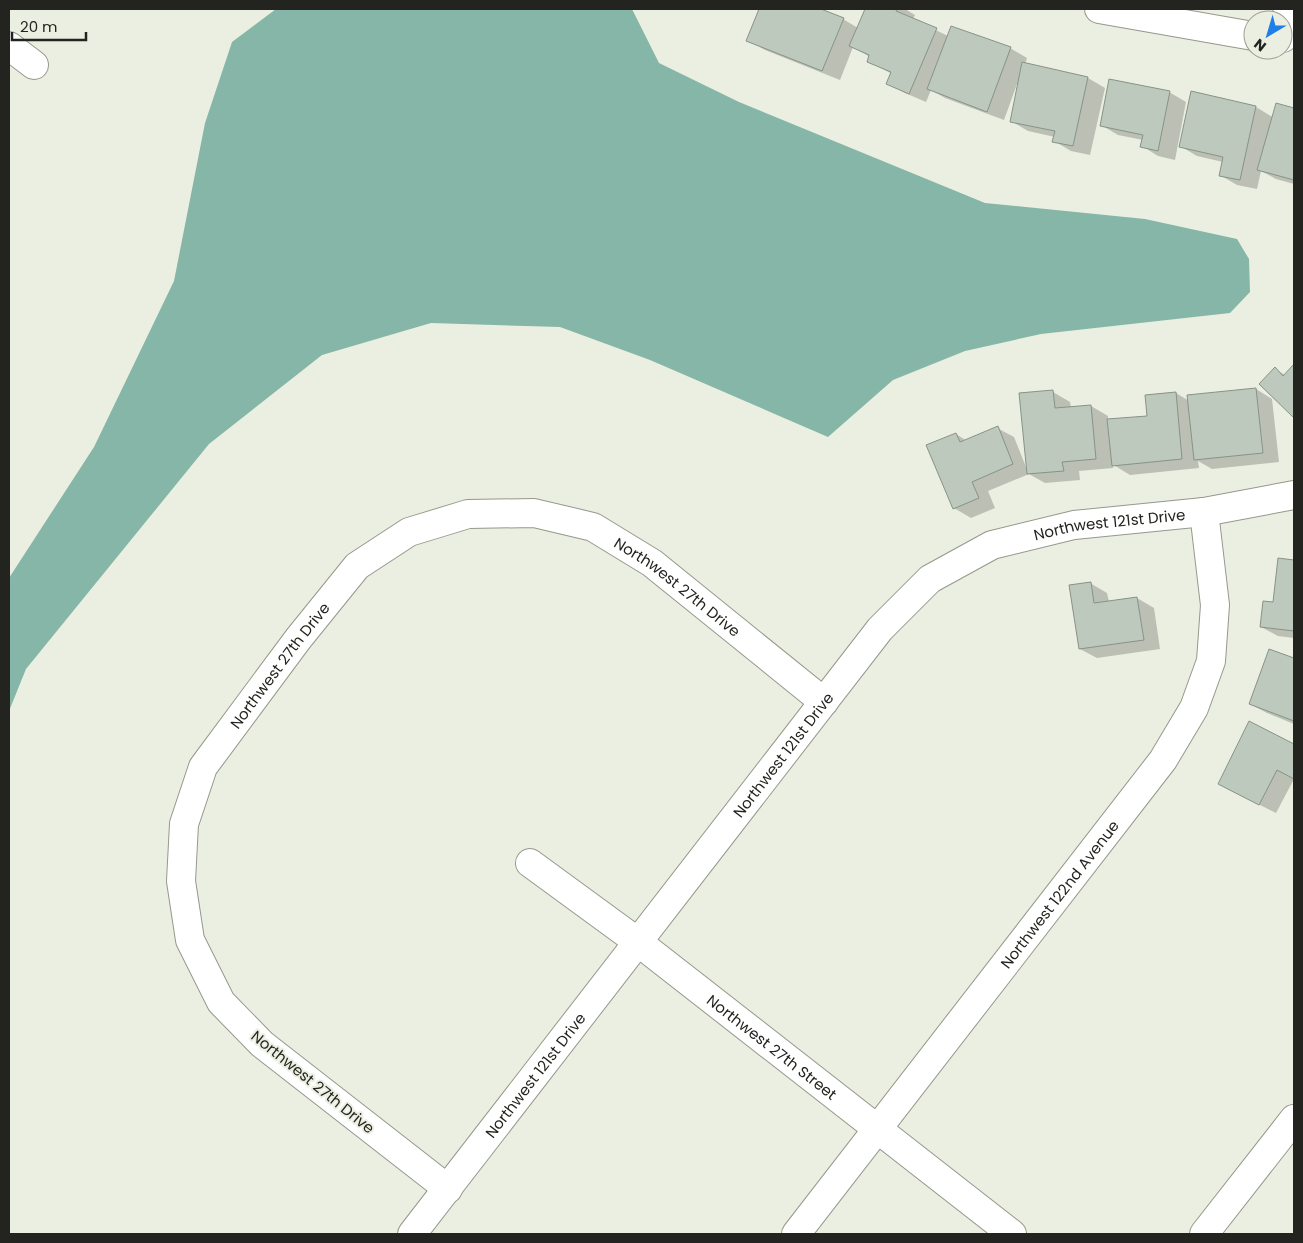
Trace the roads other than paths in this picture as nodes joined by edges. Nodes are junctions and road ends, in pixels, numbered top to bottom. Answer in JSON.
{"nodes":[{"id":1,"x":1099,"y":9,"type":"edge"},
{"id":2,"x":1243,"y":34,"type":"edge"},
{"id":3,"x":9,"y":46,"type":"edge"},
{"id":4,"x":34,"y":65,"type":"dead end"},
{"id":5,"x":1294,"y":495,"type":"edge"},
{"id":6,"x":1204,"y":512,"type":"junction"},
{"id":7,"x":824,"y":702,"type":"junction"},
{"id":8,"x":530,"y":863,"type":"dead end"},
{"id":9,"x":638,"y":942,"type":"junction"},
{"id":10,"x":1294,"y":1119,"type":"edge"},
{"id":11,"x":877,"y":1129,"type":"junction"},
{"id":12,"x":448,"y":1189,"type":"junction"},
{"id":13,"x":412,"y":1234,"type":"edge"},
{"id":14,"x":796,"y":1234,"type":"edge"},
{"id":15,"x":1012,"y":1234,"type":"edge"},
{"id":16,"x":1204,"y":1234,"type":"edge"}],
"edges":[{"from":1,"to":2,"type":"street"},
{"from":3,"to":4,"type":"street"},
{"from":5,"to":6,"type":"street","name":"Northwest 121st Drive"},
{"from":6,"to":7,"type":"street","name":"Northwest 121st Drive"},
{"from":6,"to":11,"type":"street","name":"Northwest 122nd Avenue"},
{"from":7,"to":9,"type":"street","name":"Northwest 121st Drive"},
{"from":7,"to":12,"type":"street","name":"Northwest 27th Drive"},
{"from":8,"to":9,"type":"street","name":"Northwest 27th Street"},
{"from":9,"to":11,"type":"street","name":"Northwest 27th Street"},
{"from":9,"to":12,"type":"street","name":"Northwest 121st Drive"},
{"from":10,"to":16,"type":"street"},
{"from":11,"to":14,"type":"street","name":"Northwest 122nd Avenue"},
{"from":11,"to":15,"type":"street","name":"Northwest 27th Street"},
{"from":12,"to":13,"type":"street","name":"Northwest 121st Drive"}]}
